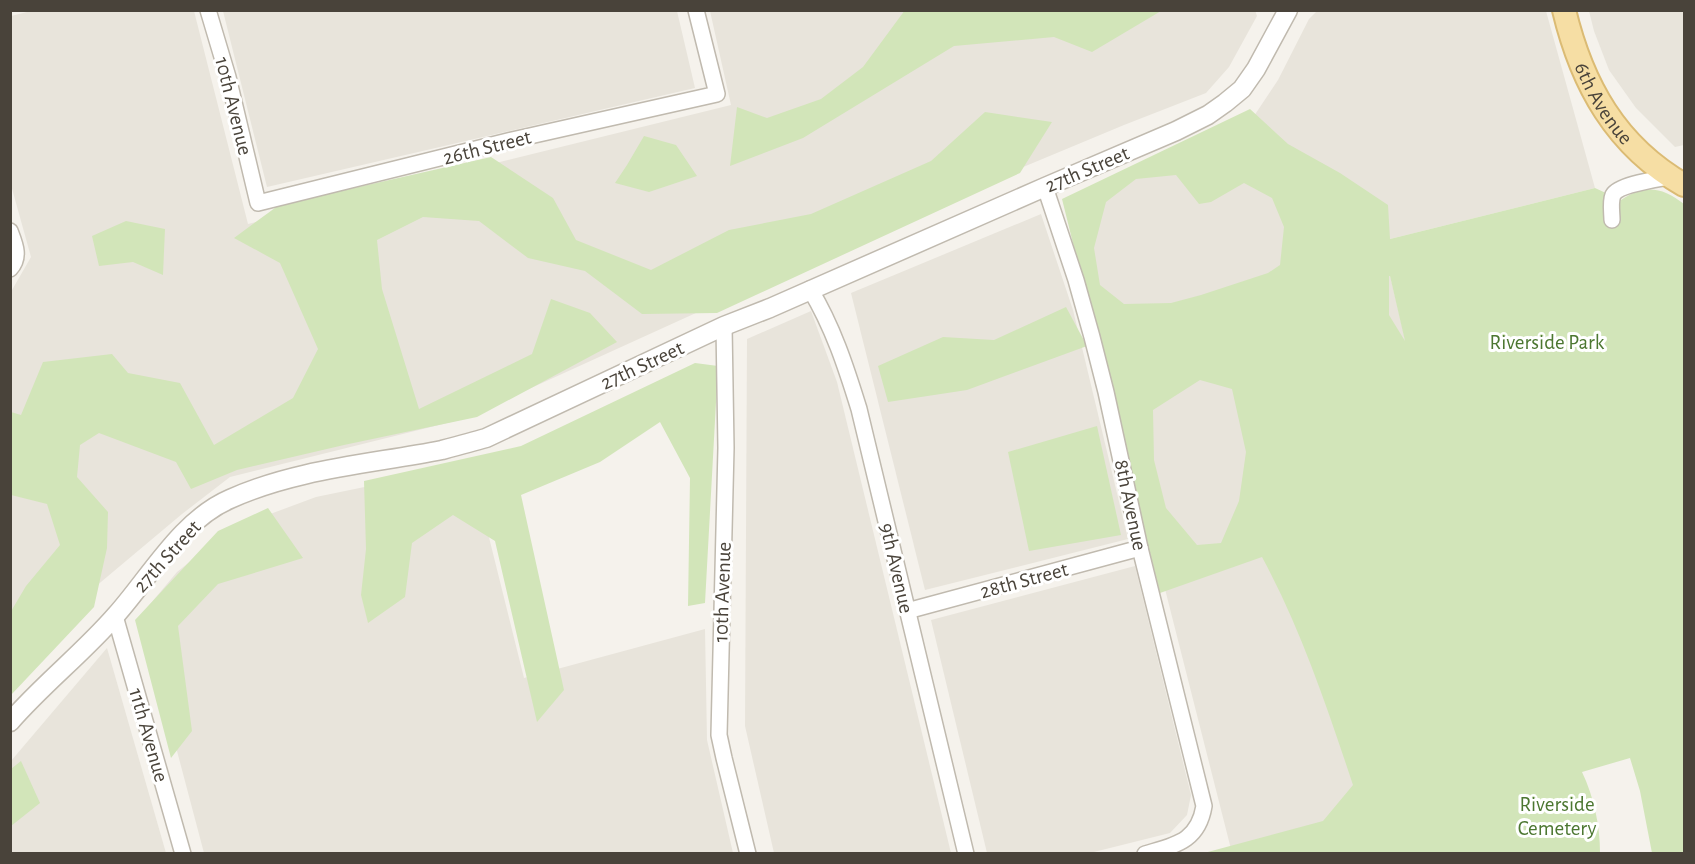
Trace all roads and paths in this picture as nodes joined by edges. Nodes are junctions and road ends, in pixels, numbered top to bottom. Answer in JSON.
{"nodes":[{"id":1,"x":208,"y":10,"type":"edge"},
{"id":2,"x":696,"y":10,"type":"edge"},
{"id":3,"x":1564,"y":10,"type":"edge"},
{"id":4,"x":1287,"y":11,"type":"edge"},
{"id":5,"x":1680,"y":178,"type":"edge"},
{"id":6,"x":1045,"y":187,"type":"junction"},
{"id":7,"x":258,"y":203,"type":"joint"},
{"id":8,"x":1612,"y":220,"type":"dead end"},
{"id":9,"x":10,"y":231,"type":"edge"},
{"id":10,"x":12,"y":268,"type":"edge"},
{"id":11,"x":810,"y":289,"type":"junction"},
{"id":12,"x":724,"y":326,"type":"junction"},
{"id":13,"x":1140,"y":548,"type":"junction"},
{"id":14,"x":907,"y":611,"type":"junction"},
{"id":15,"x":115,"y":616,"type":"junction"},
{"id":16,"x":10,"y":722,"type":"edge"},
{"id":17,"x":183,"y":854,"type":"edge"},
{"id":18,"x":748,"y":854,"type":"edge"},
{"id":19,"x":966,"y":854,"type":"edge"},
{"id":20,"x":1145,"y":854,"type":"edge"}],
"edges":[{"from":1,"to":7,"type":"street","name":"10th Avenue"},
{"from":2,"to":7,"type":"street","name":"26th Street"},
{"from":3,"to":5,"type":"main road","name":"6th Avenue"},
{"from":4,"to":6,"type":"street","name":"27th Street"},
{"from":5,"to":8,"type":"street"},
{"from":6,"to":11,"type":"street","name":"27th Street"},
{"from":6,"to":13,"type":"street","name":"8th Avenue"},
{"from":9,"to":10,"type":"street"},
{"from":11,"to":12,"type":"street","name":"27th Street"},
{"from":11,"to":14,"type":"street","name":"9th Avenue"},
{"from":12,"to":15,"type":"street","name":"27th Street"},
{"from":12,"to":18,"type":"street","name":"10th Avenue"},
{"from":13,"to":14,"type":"street","name":"28th Street"},
{"from":13,"to":20,"type":"street","name":"8th Avenue"},
{"from":14,"to":19,"type":"street","name":"9th Avenue"},
{"from":15,"to":16,"type":"street","name":"27th Street"},
{"from":15,"to":17,"type":"street","name":"11th Avenue"}]}
